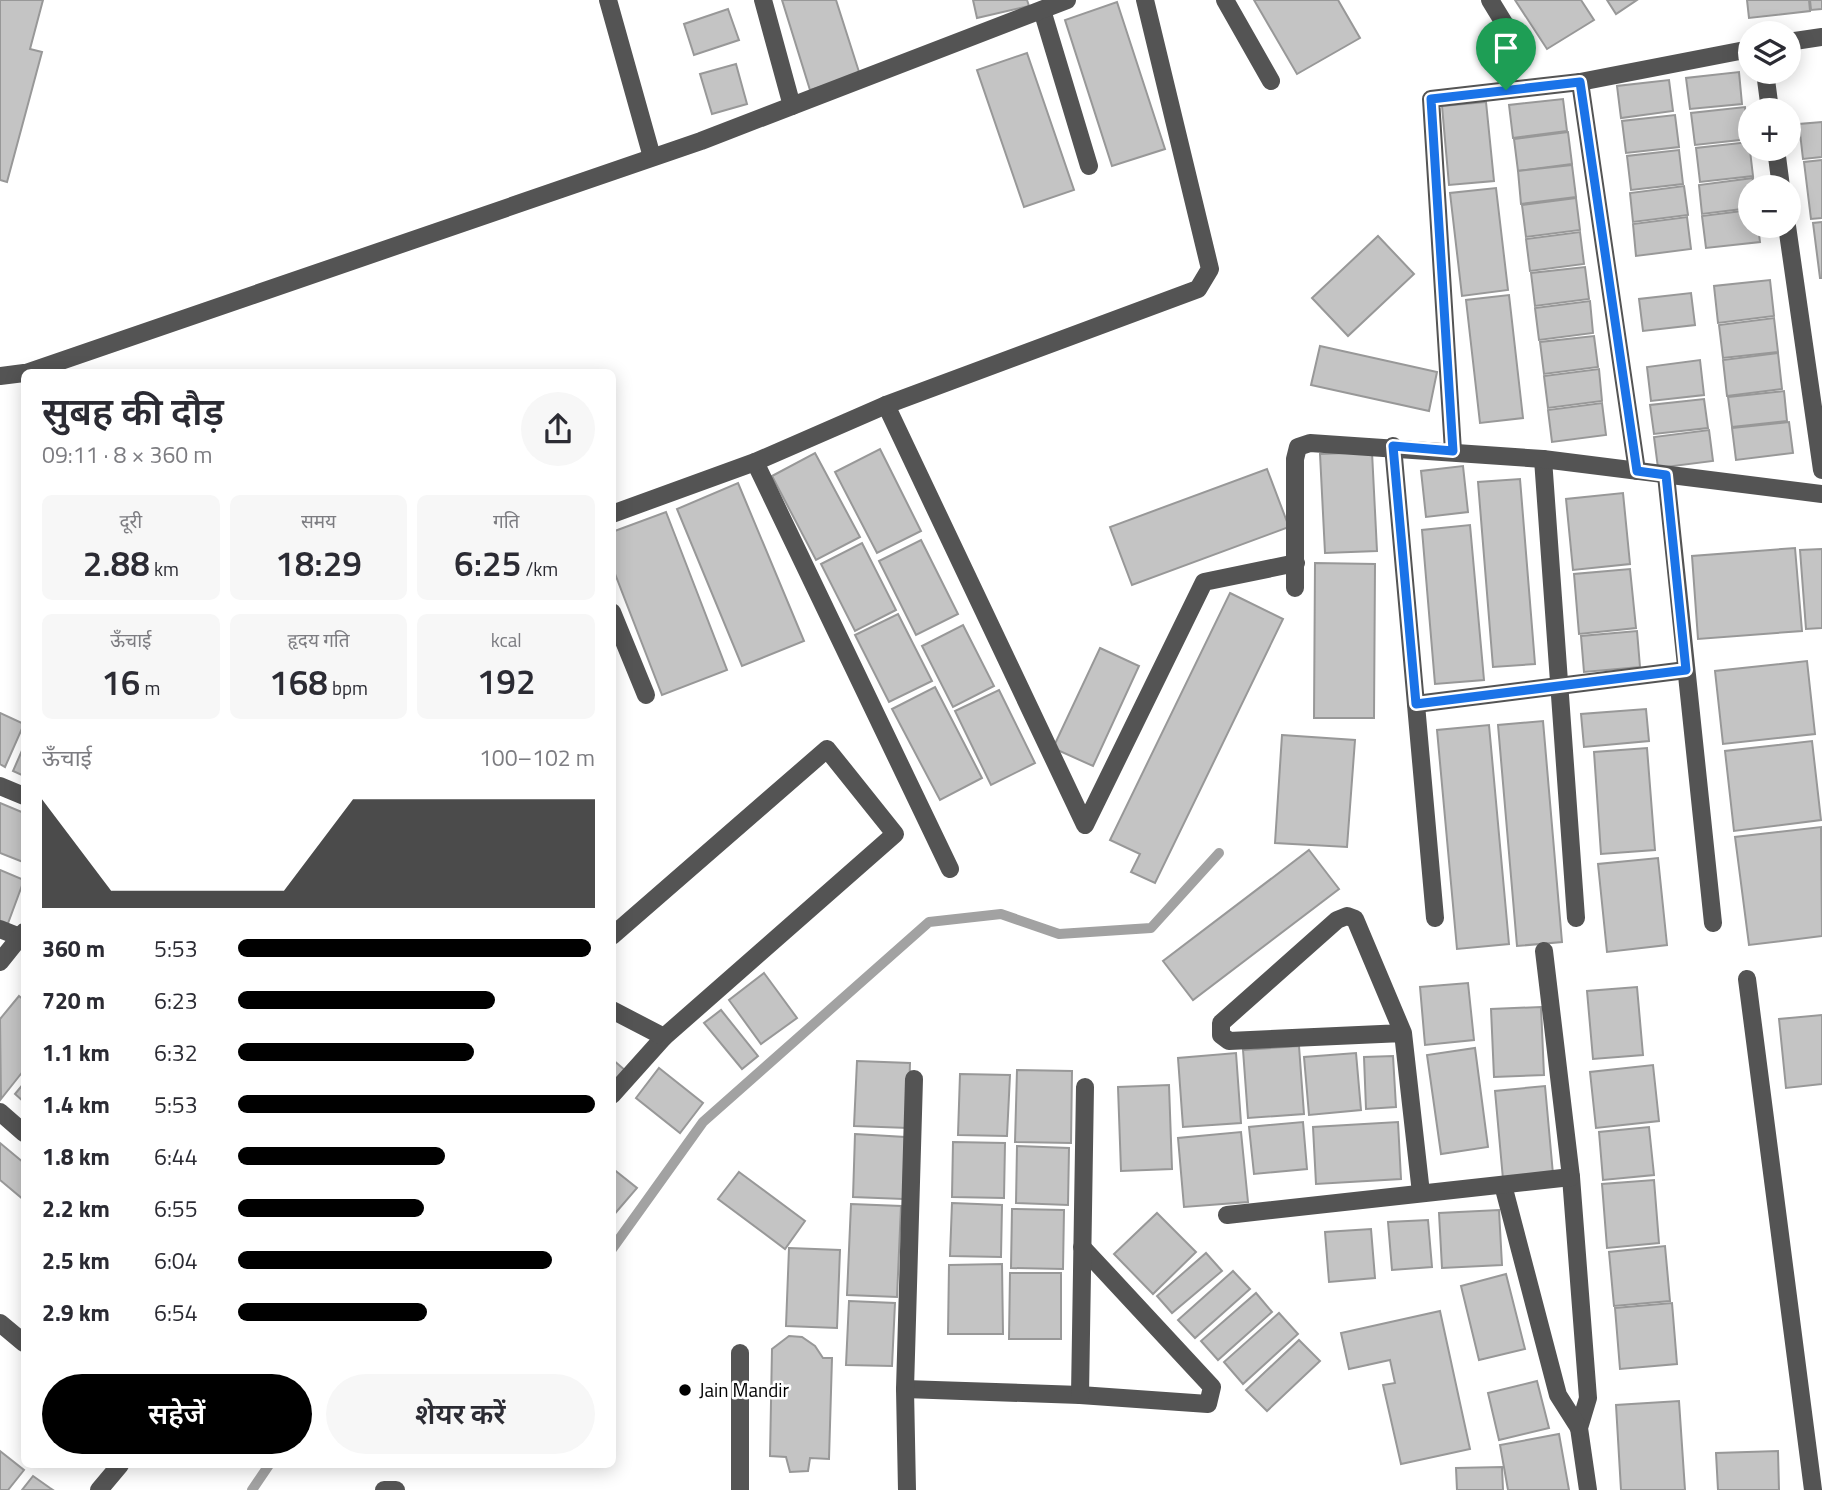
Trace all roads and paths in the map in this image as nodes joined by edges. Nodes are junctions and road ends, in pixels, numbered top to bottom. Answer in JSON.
{"nodes":[{"id":1,"x":608,"y":0,"type":"edge"},
{"id":2,"x":762,"y":0,"type":"edge"},
{"id":3,"x":1145,"y":0,"type":"edge"},
{"id":4,"x":1225,"y":0,"type":"edge"},
{"id":5,"x":1490,"y":0,"type":"edge"},
{"id":6,"x":1061,"y":1,"type":"edge"},
{"id":7,"x":1042,"y":10,"type":"junction"},
{"id":8,"x":1822,"y":37,"type":"edge"},
{"id":9,"x":1801,"y":40,"type":"edge"},
{"id":10,"x":1515,"y":41,"type":"dead end"},
{"id":11,"x":1738,"y":51,"type":"edge"},
{"id":12,"x":1271,"y":81,"type":"dead end"},
{"id":13,"x":1580,"y":82,"type":"junction"},
{"id":14,"x":792,"y":106,"type":"junction"},
{"id":15,"x":653,"y":157,"type":"junction"},
{"id":16,"x":1089,"y":166,"type":"dead end"},
{"id":17,"x":1789,"y":238,"type":"edge"},
{"id":18,"x":37,"y":369,"type":"edge"},
{"id":19,"x":21,"y":373,"type":"edge"},
{"id":20,"x":0,"y":376,"type":"edge"},
{"id":21,"x":886,"y":405,"type":"junction"},
{"id":22,"x":1393,"y":446,"type":"junction"},
{"id":23,"x":1453,"y":451,"type":"junction"},
{"id":24,"x":1543,"y":459,"type":"junction"},
{"id":25,"x":755,"y":462,"type":"junction"},
{"id":26,"x":1822,"y":470,"type":"edge"},
{"id":27,"x":1637,"y":471,"type":"junction"},
{"id":28,"x":1666,"y":475,"type":"junction"},
{"id":29,"x":1822,"y":494,"type":"edge"},
{"id":30,"x":616,"y":513,"type":"edge"},
{"id":31,"x":1296,"y":564,"type":"junction"},
{"id":32,"x":1295,"y":588,"type":"dead end"},
{"id":33,"x":616,"y":622,"type":"edge"},
{"id":34,"x":1686,"y":670,"type":"junction"},
{"id":35,"x":1561,"y":686,"type":"junction"},
{"id":36,"x":646,"y":695,"type":"dead end"},
{"id":37,"x":1416,"y":704,"type":"junction"},
{"id":38,"x":0,"y":786,"type":"edge"},
{"id":39,"x":21,"y":795,"type":"edge"},
{"id":40,"x":950,"y":869,"type":"dead end"},
{"id":41,"x":1435,"y":918,"type":"dead end"},
{"id":42,"x":1576,"y":918,"type":"dead end"},
{"id":43,"x":1713,"y":923,"type":"dead end"},
{"id":44,"x":0,"y":929,"type":"edge"},
{"id":45,"x":616,"y":933,"type":"edge"},
{"id":46,"x":21,"y":935,"type":"edge"},
{"id":47,"x":21,"y":936,"type":"edge"},
{"id":48,"x":1544,"y":951,"type":"dead end"},
{"id":49,"x":0,"y":962,"type":"edge"},
{"id":50,"x":1746,"y":979,"type":"dead end"},
{"id":51,"x":616,"y":1012,"type":"edge"},
{"id":52,"x":1403,"y":1033,"type":"junction"},
{"id":53,"x":664,"y":1037,"type":"junction"},
{"id":54,"x":914,"y":1079,"type":"dead end"},
{"id":55,"x":1085,"y":1087,"type":"dead end"},
{"id":56,"x":616,"y":1091,"type":"edge"},
{"id":57,"x":0,"y":1112,"type":"edge"},
{"id":58,"x":21,"y":1130,"type":"edge"},
{"id":59,"x":1570,"y":1177,"type":"junction"},
{"id":60,"x":1503,"y":1185,"type":"junction"},
{"id":61,"x":1422,"y":1193,"type":"junction"},
{"id":62,"x":1227,"y":1215,"type":"dead end"},
{"id":63,"x":1082,"y":1247,"type":"junction"},
{"id":64,"x":0,"y":1323,"type":"edge"},
{"id":65,"x":21,"y":1340,"type":"edge"},
{"id":66,"x":740,"y":1353,"type":"dead end"},
{"id":67,"x":905,"y":1389,"type":"junction"},
{"id":68,"x":1080,"y":1395,"type":"junction"},
{"id":69,"x":1579,"y":1428,"type":"junction"},
{"id":70,"x":117,"y":1468,"type":"edge"},
{"id":71,"x":99,"y":1490,"type":"edge"},
{"id":72,"x":384,"y":1490,"type":"edge"},
{"id":73,"x":396,"y":1490,"type":"edge"},
{"id":74,"x":740,"y":1490,"type":"edge"},
{"id":75,"x":907,"y":1490,"type":"edge"},
{"id":76,"x":1588,"y":1490,"type":"edge"},
{"id":77,"x":1813,"y":1490,"type":"edge"}],
"edges":[{"from":1,"to":15,"type":"street"},
{"from":2,"to":14,"type":"street"},
{"from":3,"to":21,"type":"street"},
{"from":4,"to":12,"type":"street"},
{"from":5,"to":10,"type":"street"},
{"from":6,"to":7,"type":"street"},
{"from":7,"to":14,"type":"street"},
{"from":7,"to":16,"type":"street"},
{"from":8,"to":9,"type":"street"},
{"from":11,"to":13,"type":"street"},
{"from":13,"to":23,"type":"street"},
{"from":13,"to":27,"type":"street"},
{"from":14,"to":15,"type":"street"},
{"from":15,"to":18,"type":"street"},
{"from":17,"to":26,"type":"street"},
{"from":19,"to":20,"type":"street"},
{"from":21,"to":25,"type":"street"},
{"from":21,"to":31,"type":"street"},
{"from":22,"to":23,"type":"street"},
{"from":22,"to":31,"type":"street"},
{"from":22,"to":37,"type":"street"},
{"from":23,"to":24,"type":"street"},
{"from":24,"to":27,"type":"street"},
{"from":24,"to":35,"type":"street"},
{"from":25,"to":30,"type":"street"},
{"from":25,"to":40,"type":"street"},
{"from":27,"to":28,"type":"street"},
{"from":28,"to":29,"type":"street"},
{"from":28,"to":34,"type":"street"},
{"from":31,"to":32,"type":"street"},
{"from":33,"to":36,"type":"street"},
{"from":34,"to":35,"type":"street"},
{"from":34,"to":43,"type":"street"},
{"from":35,"to":37,"type":"street"},
{"from":35,"to":42,"type":"street"},
{"from":37,"to":41,"type":"street"},
{"from":38,"to":39,"type":"street"},
{"from":44,"to":46,"type":"street"},
{"from":45,"to":53,"type":"street"},
{"from":47,"to":49,"type":"street"},
{"from":48,"to":59,"type":"street"},
{"from":50,"to":77,"type":"street"},
{"from":51,"to":53,"type":"street"},
{"from":52,"to":52,"type":"street"},
{"from":52,"to":61,"type":"street"},
{"from":53,"to":56,"type":"street"},
{"from":54,"to":67,"type":"street"},
{"from":55,"to":63,"type":"street"},
{"from":57,"to":58,"type":"street"},
{"from":59,"to":60,"type":"street"},
{"from":59,"to":69,"type":"street"},
{"from":60,"to":61,"type":"street"},
{"from":60,"to":69,"type":"street"},
{"from":61,"to":62,"type":"street"},
{"from":63,"to":68,"type":"street"},
{"from":63,"to":68,"type":"street"},
{"from":64,"to":65,"type":"street"},
{"from":66,"to":74,"type":"street"},
{"from":67,"to":68,"type":"street"},
{"from":67,"to":75,"type":"street"},
{"from":69,"to":76,"type":"street"},
{"from":70,"to":71,"type":"street"},
{"from":72,"to":73,"type":"street"}]}
